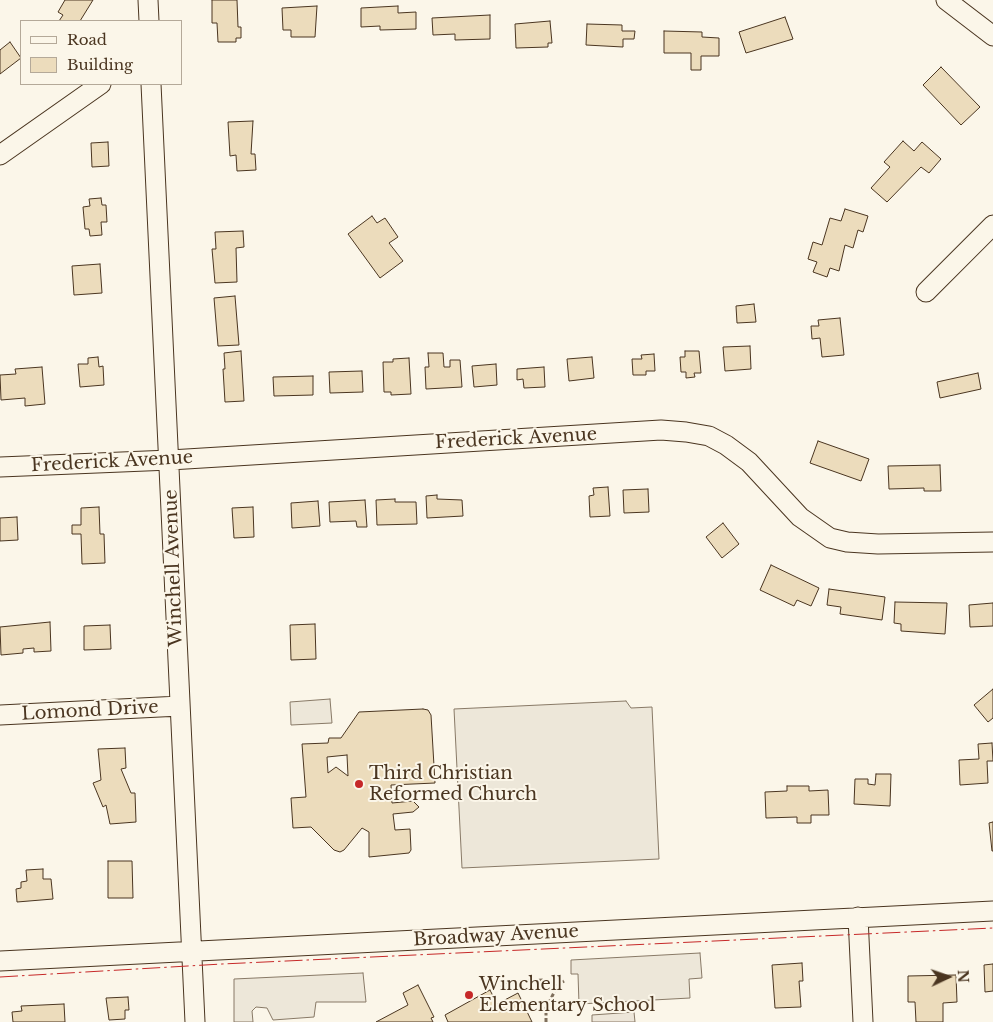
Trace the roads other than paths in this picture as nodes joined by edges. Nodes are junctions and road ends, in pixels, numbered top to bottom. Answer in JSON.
{"nodes":[{"id":1,"x":148,"y":0,"type":"edge"},
{"id":2,"x":946,"y":0,"type":"edge"},
{"id":3,"x":149,"y":20,"type":"edge"},
{"id":4,"x":993,"y":36,"type":"edge"},
{"id":5,"x":100,"y":85,"type":"edge"},
{"id":6,"x":152,"y":85,"type":"edge"},
{"id":7,"x":0,"y":155,"type":"edge"},
{"id":8,"x":993,"y":225,"type":"edge"},
{"id":9,"x":926,"y":292,"type":"dead end"},
{"id":10,"x":170,"y":460,"type":"junction"},
{"id":11,"x":0,"y":468,"type":"edge"},
{"id":12,"x":993,"y":542,"type":"edge"},
{"id":13,"x":180,"y":706,"type":"junction"},
{"id":14,"x":0,"y":715,"type":"edge"},
{"id":15,"x":993,"y":911,"type":"edge"},
{"id":16,"x":858,"y":917,"type":"junction"},
{"id":17,"x":192,"y":952,"type":"junction"},
{"id":18,"x":0,"y":961,"type":"edge"},
{"id":19,"x":195,"y":1022,"type":"edge"},
{"id":20,"x":864,"y":1022,"type":"edge"}],
"edges":[{"from":1,"to":3,"type":"street"},
{"from":2,"to":4,"type":"street"},
{"from":5,"to":7,"type":"street"},
{"from":6,"to":10,"type":"street","name":"Winchell Avenue"},
{"from":8,"to":9,"type":"street"},
{"from":10,"to":11,"type":"street","name":"Frederick Avenue"},
{"from":10,"to":12,"type":"street","name":"Frederick Avenue"},
{"from":10,"to":13,"type":"street","name":"Winchell Avenue"},
{"from":13,"to":14,"type":"street","name":"Lomond Drive"},
{"from":13,"to":17,"type":"street","name":"Winchell Avenue"},
{"from":15,"to":16,"type":"street","name":"Broadway Avenue"},
{"from":16,"to":17,"type":"street","name":"Broadway Avenue"},
{"from":16,"to":20,"type":"street"},
{"from":17,"to":18,"type":"street","name":"Broadway Avenue"},
{"from":17,"to":19,"type":"street","name":"Winchell Avenue"}]}
